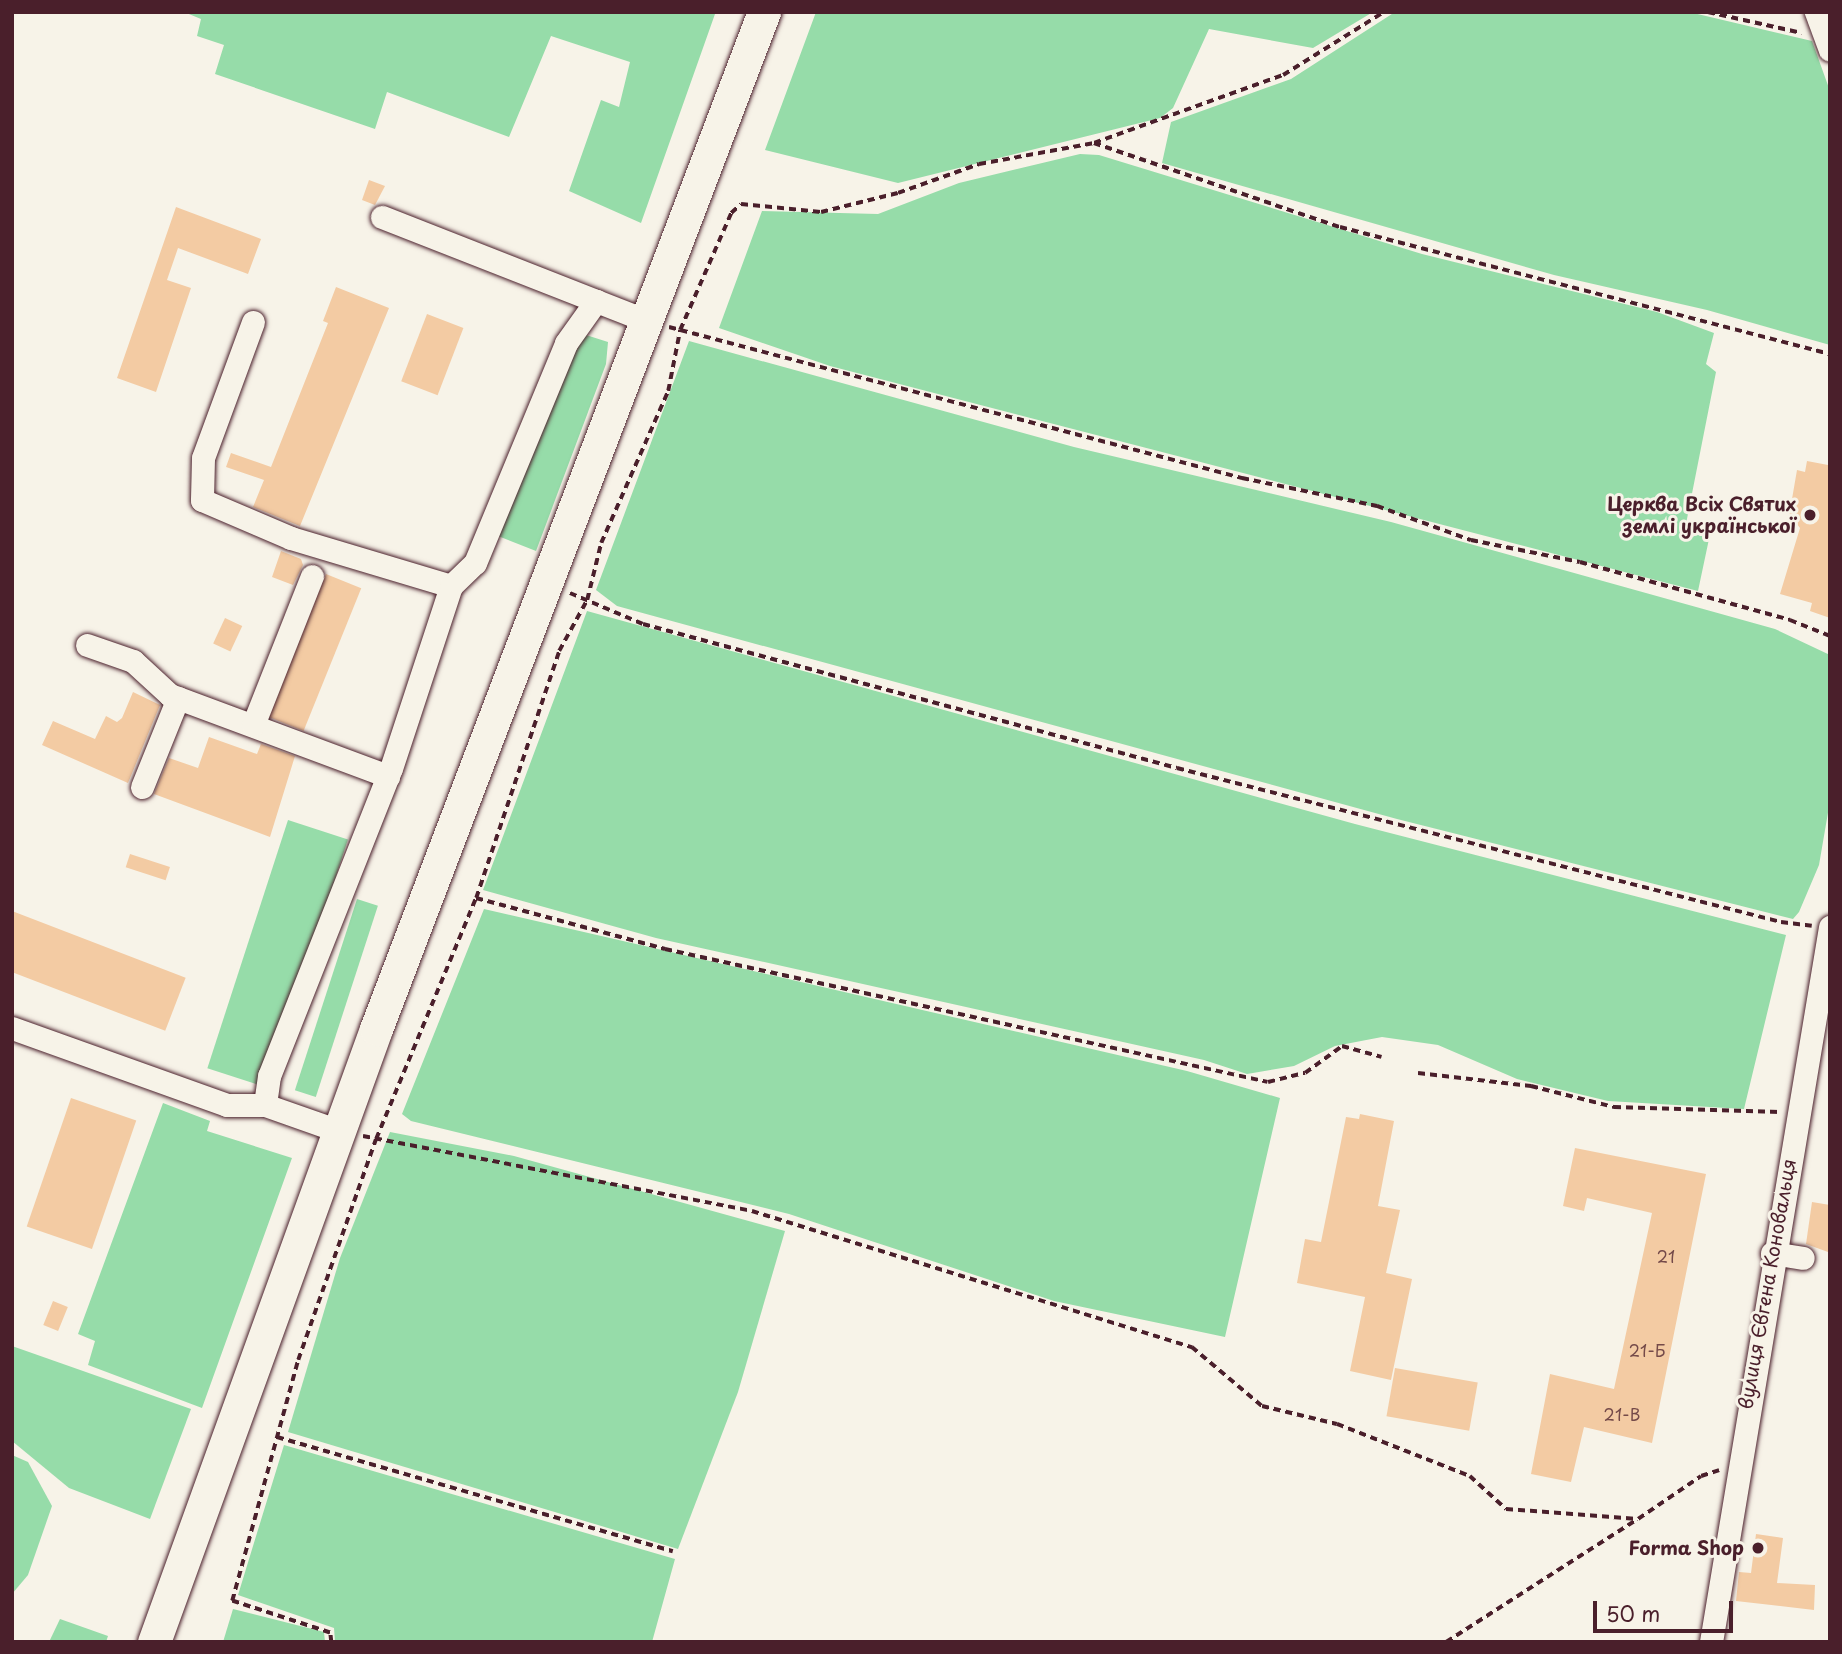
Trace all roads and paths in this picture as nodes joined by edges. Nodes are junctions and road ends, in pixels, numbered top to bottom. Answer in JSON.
{"nodes":[{"id":1,"x":764,"y":12,"type":"edge"},
{"id":2,"x":1384,"y":12,"type":"edge"},
{"id":3,"x":1708,"y":12,"type":"edge"},
{"id":4,"x":1816,"y":12,"type":"edge"},
{"id":5,"x":1828,"y":44,"type":"edge"},
{"id":6,"x":1094,"y":143,"type":"junction"},
{"id":7,"x":382,"y":217,"type":"dead end"},
{"id":8,"x":596,"y":301,"type":"junction"},
{"id":9,"x":645,"y":320,"type":"junction"},
{"id":10,"x":253,"y":322,"type":"dead end"},
{"id":11,"x":680,"y":330,"type":"junction"},
{"id":12,"x":1830,"y":354,"type":"edge"},
{"id":13,"x":312,"y":576,"type":"dead end"},
{"id":14,"x":545,"y":582,"type":"junction"},
{"id":15,"x":451,"y":586,"type":"junction"},
{"id":16,"x":587,"y":600,"type":"junction"},
{"id":17,"x":1830,"y":636,"type":"edge"},
{"id":18,"x":87,"y":645,"type":"dead end"},
{"id":19,"x":178,"y":698,"type":"junction"},
{"id":20,"x":253,"y":725,"type":"junction"},
{"id":21,"x":388,"y":776,"type":"junction"},
{"id":22,"x":142,"y":787,"type":"dead end"},
{"id":23,"x":476,"y":898,"type":"junction"},
{"id":24,"x":1830,"y":927,"type":"edge"},
{"id":25,"x":12,"y":1028,"type":"edge"},
{"id":26,"x":1382,"y":1057,"type":"dead end"},
{"id":27,"x":1418,"y":1073,"type":"dead end"},
{"id":28,"x":265,"y":1104,"type":"junction"},
{"id":29,"x":1796,"y":1113,"type":"junction"},
{"id":30,"x":339,"y":1131,"type":"junction"},
{"id":31,"x":376,"y":1139,"type":"junction"},
{"id":32,"x":1772,"y":1254,"type":"junction"},
{"id":33,"x":1804,"y":1258,"type":"dead end"},
{"id":34,"x":277,"y":1437,"type":"junction"},
{"id":35,"x":1738,"y":1464,"type":"junction"},
{"id":36,"x":1638,"y":1519,"type":"junction"},
{"id":37,"x":673,"y":1551,"type":"dead end"},
{"id":38,"x":154,"y":1642,"type":"edge"},
{"id":39,"x":331,"y":1642,"type":"edge"},
{"id":40,"x":1446,"y":1642,"type":"edge"},
{"id":41,"x":1711,"y":1642,"type":"edge"}],
"edges":[{"from":1,"to":9,"type":"highway"},
{"from":2,"to":6,"type":"path"},
{"from":3,"to":5,"type":"path"},
{"from":4,"to":5,"type":"street"},
{"from":6,"to":11,"type":"path"},
{"from":6,"to":12,"type":"path"},
{"from":7,"to":8,"type":"street"},
{"from":8,"to":9,"type":"street"},
{"from":8,"to":15,"type":"street"},
{"from":9,"to":11,"type":"path"},
{"from":9,"to":14,"type":"highway"},
{"from":10,"to":15,"type":"street"},
{"from":11,"to":16,"type":"path"},
{"from":11,"to":17,"type":"path"},
{"from":13,"to":20,"type":"street"},
{"from":14,"to":16,"type":"path"},
{"from":14,"to":30,"type":"highway"},
{"from":15,"to":21,"type":"street"},
{"from":16,"to":23,"type":"path"},
{"from":16,"to":24,"type":"path"},
{"from":18,"to":19,"type":"street"},
{"from":19,"to":20,"type":"street"},
{"from":19,"to":22,"type":"street"},
{"from":20,"to":21,"type":"street"},
{"from":21,"to":28,"type":"street"},
{"from":23,"to":26,"type":"path"},
{"from":23,"to":31,"type":"path"},
{"from":24,"to":29,"type":"street","name":"вулиця Євгена Коновальця"},
{"from":25,"to":28,"type":"street"},
{"from":27,"to":29,"type":"path"},
{"from":28,"to":30,"type":"street"},
{"from":29,"to":32,"type":"street","name":"вулиця Євгена Коновальця"},
{"from":30,"to":31,"type":"path"},
{"from":30,"to":38,"type":"highway"},
{"from":31,"to":34,"type":"path"},
{"from":31,"to":36,"type":"path"},
{"from":32,"to":33,"type":"street"},
{"from":32,"to":35,"type":"street","name":"вулиця Євгена Коновальця"},
{"from":34,"to":37,"type":"path"},
{"from":34,"to":39,"type":"path"},
{"from":35,"to":36,"type":"path"},
{"from":35,"to":41,"type":"street","name":"вулиця Євгена Коновальця"},
{"from":36,"to":40,"type":"path"}]}
